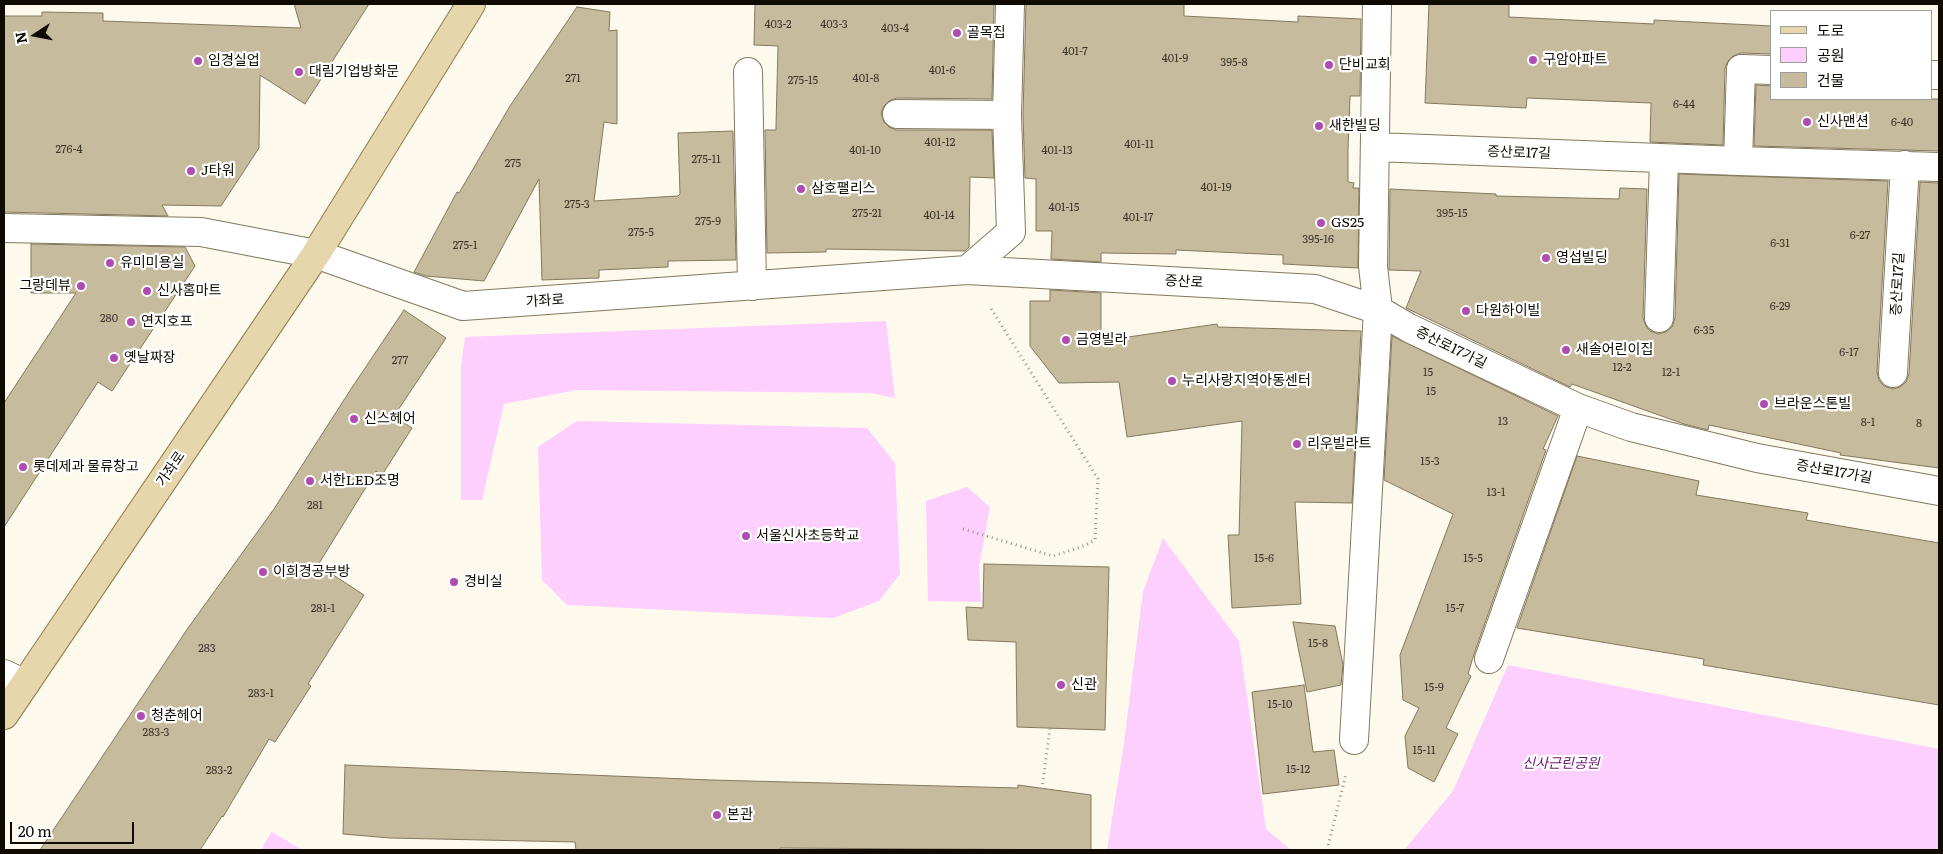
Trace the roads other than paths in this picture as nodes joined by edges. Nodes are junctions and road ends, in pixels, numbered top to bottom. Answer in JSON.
{"nodes":[{"id":1,"x":471,"y":4,"type":"edge"},
{"id":2,"x":1010,"y":4,"type":"edge"},
{"id":3,"x":1377,"y":4,"type":"edge"},
{"id":4,"x":1770,"y":70,"type":"edge"},
{"id":5,"x":748,"y":72,"type":"dead end"},
{"id":6,"x":897,"y":114,"type":"dead end"},
{"id":7,"x":1007,"y":115,"type":"junction"},
{"id":8,"x":1375,"y":147,"type":"junction"},
{"id":9,"x":1664,"y":158,"type":"junction"},
{"id":10,"x":1738,"y":161,"type":"junction"},
{"id":11,"x":1905,"y":165,"type":"junction"},
{"id":12,"x":1939,"y":166,"type":"edge"},
{"id":13,"x":4,"y":228,"type":"edge"},
{"id":14,"x":316,"y":254,"type":"junction"},
{"id":15,"x":967,"y":270,"type":"junction"},
{"id":16,"x":752,"y":286,"type":"junction"},
{"id":17,"x":1378,"y":310,"type":"junction"},
{"id":18,"x":1659,"y":318,"type":"dead end"},
{"id":19,"x":1893,"y":373,"type":"dead end"},
{"id":20,"x":1578,"y":408,"type":"junction"},
{"id":21,"x":1939,"y":491,"type":"edge"},
{"id":22,"x":1489,"y":659,"type":"dead end"},
{"id":23,"x":15,"y":679,"type":"edge"},
{"id":24,"x":4,"y":715,"type":"edge"},
{"id":25,"x":1354,"y":740,"type":"road end"}],
"edges":[{"from":1,"to":14,"type":"main road","name":"가좌로"},
{"from":2,"to":7,"type":"street"},
{"from":3,"to":8,"type":"street"},
{"from":4,"to":10,"type":"street"},
{"from":5,"to":16,"type":"street"},
{"from":6,"to":7,"type":"street"},
{"from":7,"to":15,"type":"street"},
{"from":8,"to":9,"type":"street","name":"증산로17길"},
{"from":8,"to":17,"type":"street"},
{"from":9,"to":10,"type":"street","name":"증산로17길"},
{"from":9,"to":18,"type":"street"},
{"from":10,"to":11,"type":"street","name":"증산로17길"},
{"from":11,"to":12,"type":"street","name":"증산로17길"},
{"from":11,"to":19,"type":"street","name":"증산로17길"},
{"from":13,"to":14,"type":"street","name":"가좌로"},
{"from":14,"to":16,"type":"street","name":"가좌로"},
{"from":14,"to":23,"type":"main road","name":"가좌로"},
{"from":15,"to":16,"type":"street","name":"가좌로"},
{"from":15,"to":17,"type":"street","name":"증산로"},
{"from":17,"to":20,"type":"street","name":"증산로17가길"},
{"from":17,"to":25,"type":"street"},
{"from":20,"to":21,"type":"street","name":"증산로17가길"},
{"from":20,"to":22,"type":"street"},
{"from":23,"to":24,"type":"main road","name":"가좌로"}]}
